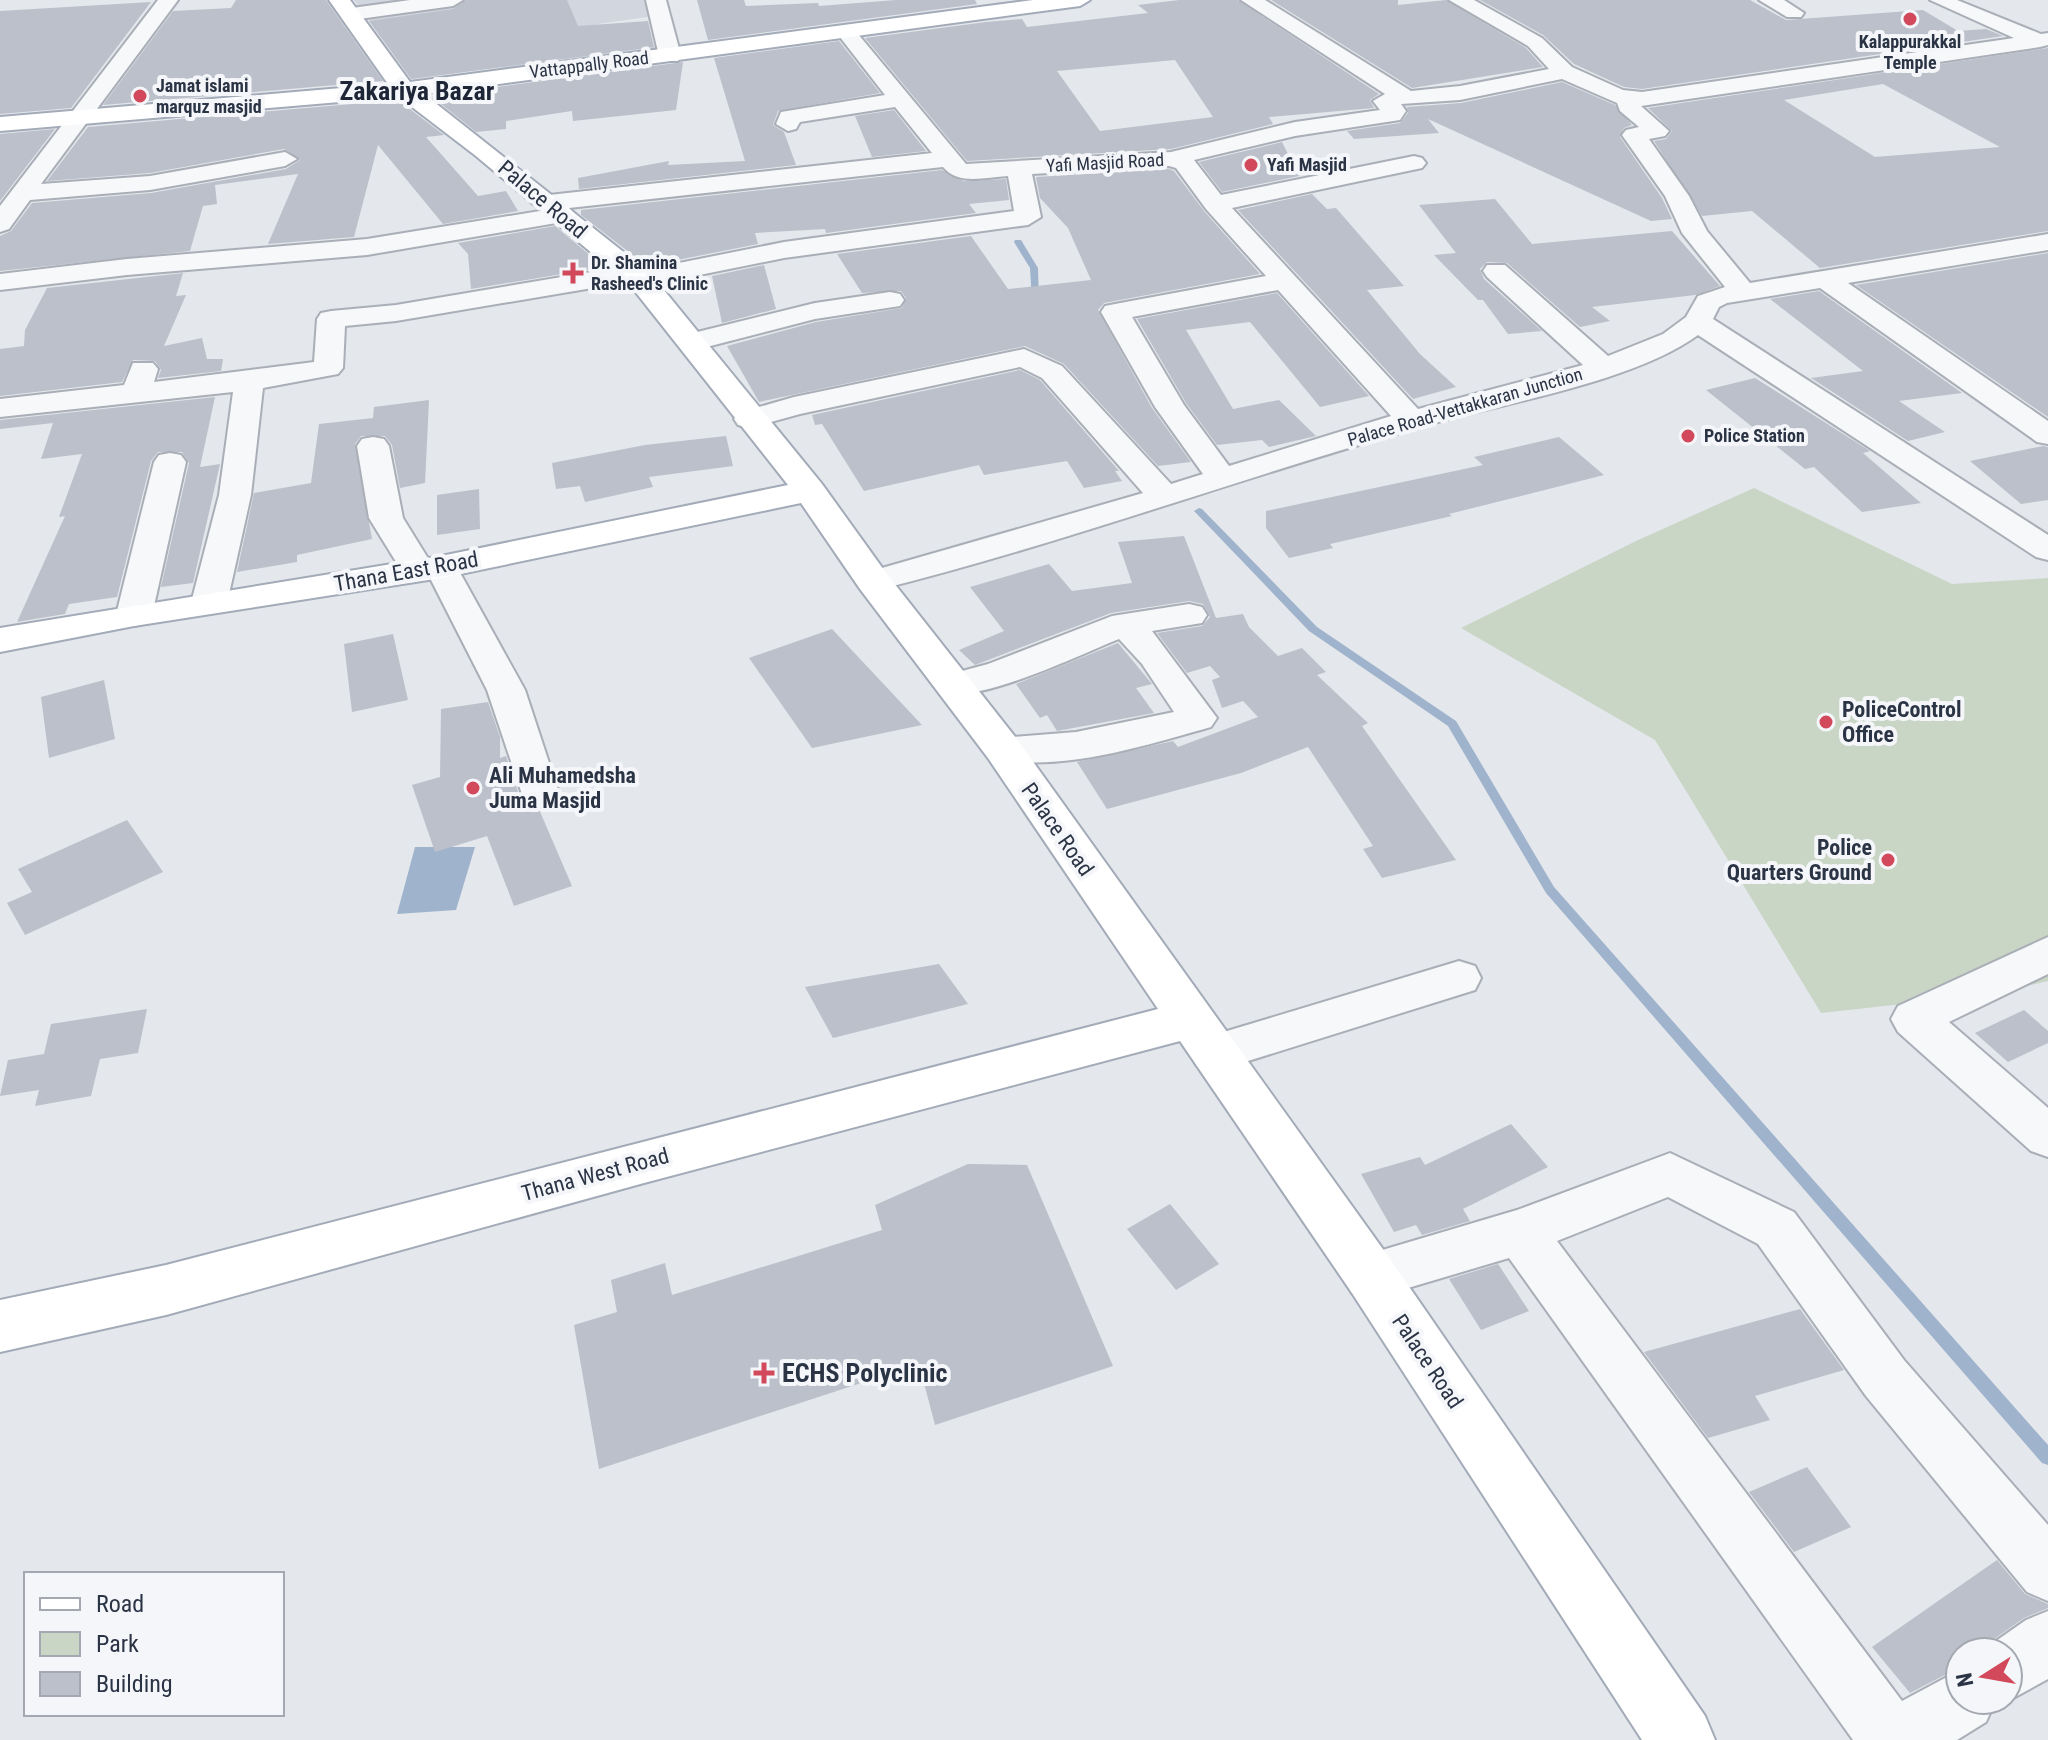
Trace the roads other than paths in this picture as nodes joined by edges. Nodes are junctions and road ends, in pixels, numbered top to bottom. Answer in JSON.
{"nodes":[{"id":1,"x":168,"y":0,"type":"edge"},
{"id":2,"x":453,"y":0,"type":"edge"},
{"id":3,"x":656,"y":0,"type":"edge"},
{"id":4,"x":1080,"y":0,"type":"edge"},
{"id":5,"x":1251,"y":0,"type":"edge"},
{"id":6,"x":1459,"y":0,"type":"edge"},
{"id":7,"x":1769,"y":0,"type":"edge"},
{"id":8,"x":1940,"y":0,"type":"edge"},
{"id":9,"x":346,"y":7,"type":"edge"},
{"id":10,"x":1794,"y":13,"type":"dead end"},
{"id":11,"x":846,"y":32,"type":"junction"},
{"id":12,"x":2045,"y":41,"type":"edge"},
{"id":13,"x":670,"y":56,"type":"junction"},
{"id":14,"x":1564,"y":72,"type":"junction"},
{"id":15,"x":404,"y":90,"type":"junction"},
{"id":16,"x":1404,"y":97,"type":"junction"},
{"id":17,"x":900,"y":99,"type":"junction"},
{"id":18,"x":1629,"y":99,"type":"junction"},
{"id":19,"x":76,"y":120,"type":"junction"},
{"id":20,"x":0,"y":124,"type":"edge"},
{"id":21,"x":788,"y":124,"type":"dead end"},
{"id":22,"x":285,"y":159,"type":"dead end"},
{"id":23,"x":947,"y":159,"type":"junction"},
{"id":24,"x":1171,"y":159,"type":"junction"},
{"id":25,"x":1414,"y":163,"type":"dead end"},
{"id":26,"x":1019,"y":168,"type":"junction"},
{"id":27,"x":1215,"y":204,"type":"junction"},
{"id":28,"x":9,"y":208,"type":"edge"},
{"id":29,"x":555,"y":209,"type":"junction"},
{"id":30,"x":2048,"y":242,"type":"edge"},
{"id":31,"x":2010,"y":249,"type":"junction"},
{"id":32,"x":1496,"y":271,"type":"dead end"},
{"id":33,"x":2048,"y":271,"type":"edge"},
{"id":34,"x":636,"y":276,"type":"junction"},
{"id":35,"x":1825,"y":279,"type":"junction"},
{"id":36,"x":1284,"y":281,"type":"junction"},
{"id":37,"x":0,"y":282,"type":"edge"},
{"id":38,"x":1743,"y":292,"type":"junction"},
{"id":39,"x":890,"y":300,"type":"dead end"},
{"id":40,"x":1698,"y":322,"type":"junction"},
{"id":41,"x":691,"y":342,"type":"junction"},
{"id":42,"x":1604,"y":368,"type":"junction"},
{"id":43,"x":249,"y":381,"type":"junction"},
{"id":44,"x":0,"y":408,"type":"edge"},
{"id":45,"x":749,"y":419,"type":"junction"},
{"id":46,"x":1411,"y":420,"type":"junction"},
{"id":47,"x":2048,"y":435,"type":"edge"},
{"id":48,"x":373,"y":446,"type":"dead end"},
{"id":49,"x":170,"y":462,"type":"dead end"},
{"id":50,"x":1222,"y":479,"type":"junction"},
{"id":51,"x":810,"y":491,"type":"junction"},
{"id":52,"x":1163,"y":495,"type":"junction"},
{"id":53,"x":2048,"y":550,"type":"edge"},
{"id":54,"x":429,"y":569,"type":"junction"},
{"id":55,"x":873,"y":581,"type":"junction"},
{"id":56,"x":209,"y":603,"type":"junction"},
{"id":57,"x":134,"y":615,"type":"junction"},
{"id":58,"x":1189,"y":615,"type":"dead end"},
{"id":59,"x":1125,"y":624,"type":"junction"},
{"id":60,"x":0,"y":640,"type":"edge"},
{"id":61,"x":953,"y":685,"type":"junction"},
{"id":62,"x":1002,"y":748,"type":"junction"},
{"id":63,"x":538,"y":790,"type":"dead end"},
{"id":64,"x":2048,"y":954,"type":"edge"},
{"id":65,"x":1459,"y":978,"type":"dead end"},
{"id":66,"x":1202,"y":1037,"type":"junction"},
{"id":67,"x":2048,"y":1137,"type":"edge"},
{"id":68,"x":1520,"y":1232,"type":"junction"},
{"id":69,"x":1371,"y":1276,"type":"junction"},
{"id":70,"x":0,"y":1326,"type":"edge"},
{"id":71,"x":2048,"y":1571,"type":"edge"},
{"id":72,"x":2048,"y":1642,"type":"edge"},
{"id":73,"x":2024,"y":1659,"type":"edge"},
{"id":74,"x":1944,"y":1711,"type":"edge"},
{"id":75,"x":1681,"y":1740,"type":"edge"},
{"id":76,"x":1894,"y":1740,"type":"edge"}],
"edges":[{"from":1,"to":19,"type":"street"},
{"from":2,"to":9,"type":"street"},
{"from":3,"to":13,"type":"street"},
{"from":4,"to":11,"type":"main road","name":"Vattappally Road"},
{"from":5,"to":16,"type":"street"},
{"from":6,"to":14,"type":"street"},
{"from":7,"to":10,"type":"street"},
{"from":8,"to":12,"type":"street"},
{"from":9,"to":15,"type":"main road","name":"Palace Road"},
{"from":11,"to":13,"type":"main road","name":"Vattappally Road"},
{"from":11,"to":17,"type":"street"},
{"from":12,"to":18,"type":"street"},
{"from":13,"to":15,"type":"main road","name":"Vattappally Road"},
{"from":14,"to":16,"type":"street"},
{"from":14,"to":18,"type":"street"},
{"from":15,"to":19,"type":"main road","name":"Vattappally Road"},
{"from":15,"to":29,"type":"main road","name":"Palace Road"},
{"from":16,"to":24,"type":"street"},
{"from":17,"to":21,"type":"street"},
{"from":17,"to":23,"type":"street"},
{"from":18,"to":38,"type":"street"},
{"from":19,"to":20,"type":"main road","name":"Vattappally Road"},
{"from":19,"to":28,"type":"street"},
{"from":22,"to":28,"type":"street"},
{"from":23,"to":26,"type":"street","name":"Yafi Masjid Road"},
{"from":23,"to":29,"type":"street"},
{"from":24,"to":26,"type":"street","name":"Yafi Masjid Road"},
{"from":24,"to":27,"type":"street","name":"Yafi Masjid Road"},
{"from":25,"to":27,"type":"street"},
{"from":26,"to":34,"type":"street"},
{"from":27,"to":36,"type":"street","name":"Yafi Masjid Road"},
{"from":29,"to":34,"type":"main road","name":"Palace Road"},
{"from":29,"to":37,"type":"street"},
{"from":30,"to":31,"type":"street","name":"Palace Road-Vettakkaran Junction"},
{"from":31,"to":33,"type":"street"},
{"from":31,"to":35,"type":"street","name":"Palace Road-Vettakkaran Junction"},
{"from":32,"to":42,"type":"street"},
{"from":34,"to":41,"type":"main road","name":"Palace Road"},
{"from":34,"to":43,"type":"street"},
{"from":35,"to":38,"type":"street","name":"Palace Road-Vettakkaran Junction"},
{"from":35,"to":47,"type":"street"},
{"from":36,"to":46,"type":"street","name":"Yafi Masjid Road"},
{"from":36,"to":50,"type":"street"},
{"from":38,"to":40,"type":"street","name":"Palace Road-Vettakkaran Junction"},
{"from":39,"to":41,"type":"street"},
{"from":40,"to":42,"type":"street","name":"Palace Road-Vettakkaran Junction"},
{"from":40,"to":53,"type":"street"},
{"from":41,"to":45,"type":"main road","name":"Palace Road"},
{"from":42,"to":46,"type":"street","name":"Palace Road-Vettakkaran Junction"},
{"from":43,"to":44,"type":"street"},
{"from":43,"to":56,"type":"street"},
{"from":45,"to":51,"type":"main road","name":"Palace Road"},
{"from":45,"to":52,"type":"street"},
{"from":46,"to":50,"type":"street","name":"Palace Road-Vettakkaran Junction"},
{"from":48,"to":54,"type":"street"},
{"from":49,"to":57,"type":"street"},
{"from":50,"to":52,"type":"street","name":"Palace Road-Vettakkaran Junction"},
{"from":51,"to":54,"type":"main road","name":"Thana East Road"},
{"from":51,"to":55,"type":"main road","name":"Palace Road"},
{"from":52,"to":55,"type":"street","name":"Palace Road-Vettakkaran Junction"},
{"from":54,"to":56,"type":"main road","name":"Thana East Road"},
{"from":54,"to":63,"type":"street"},
{"from":55,"to":61,"type":"main road","name":"Palace Road"},
{"from":56,"to":57,"type":"main road","name":"Thana East Road"},
{"from":57,"to":60,"type":"main road","name":"Thana East Road"},
{"from":58,"to":59,"type":"street"},
{"from":59,"to":61,"type":"street"},
{"from":59,"to":62,"type":"street"},
{"from":61,"to":62,"type":"main road","name":"Palace Road"},
{"from":62,"to":66,"type":"main road","name":"Palace Road"},
{"from":64,"to":67,"type":"street"},
{"from":65,"to":66,"type":"street"},
{"from":66,"to":69,"type":"main road","name":"Palace Road"},
{"from":66,"to":70,"type":"main road","name":"Thana West Road"},
{"from":68,"to":69,"type":"street"},
{"from":68,"to":71,"type":"street"},
{"from":68,"to":76,"type":"street"},
{"from":69,"to":75,"type":"main road","name":"Palace Road"},
{"from":72,"to":73,"type":"street"},
{"from":74,"to":76,"type":"street"}]}
